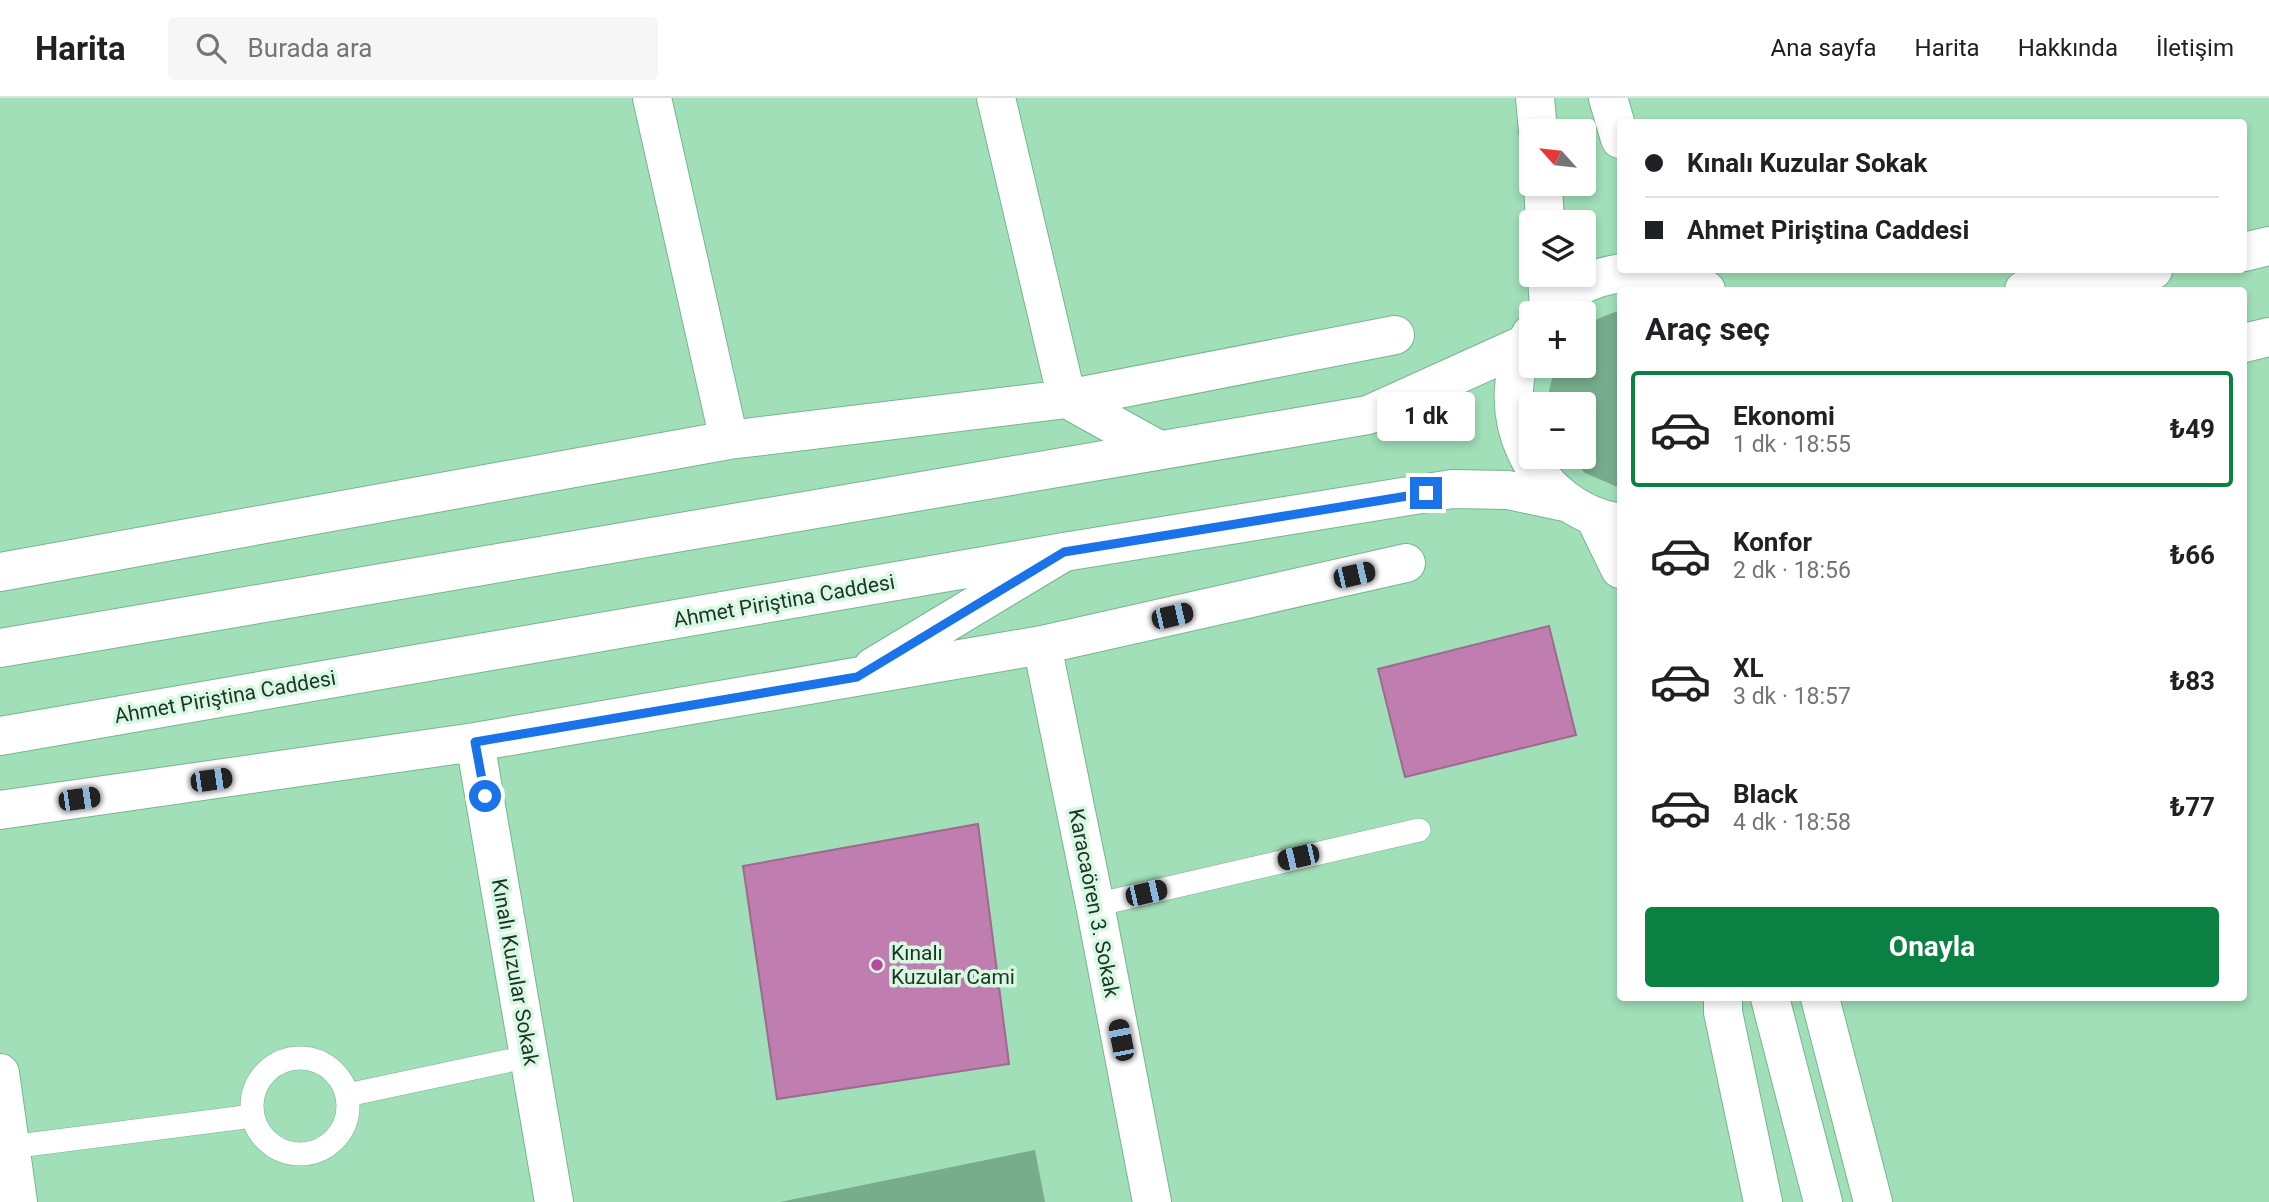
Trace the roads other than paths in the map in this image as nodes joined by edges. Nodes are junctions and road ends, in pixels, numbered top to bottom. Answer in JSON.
{"nodes":[{"id":1,"x":652,"y":98,"type":"edge"},
{"id":2,"x":996,"y":98,"type":"edge"},
{"id":3,"x":1535,"y":98,"type":"edge"},
{"id":4,"x":1608,"y":98,"type":"edge"},
{"id":5,"x":1537,"y":119,"type":"edge"},
{"id":6,"x":1617,"y":129,"type":"edge"},
{"id":7,"x":2269,"y":246,"type":"edge"},
{"id":8,"x":2247,"y":251,"type":"edge"},
{"id":9,"x":1621,"y":273,"type":"edge"},
{"id":10,"x":1646,"y":273,"type":"edge"},
{"id":11,"x":2134,"y":273,"type":"edge"},
{"id":12,"x":1698,"y":284,"type":"edge"},
{"id":13,"x":2043,"y":287,"type":"edge"},
{"id":14,"x":1557,"y":301,"type":"edge"},
{"id":15,"x":1519,"y":327,"type":"edge"},
{"id":16,"x":1395,"y":335,"type":"dead end"},
{"id":17,"x":2269,"y":337,"type":"edge"},
{"id":18,"x":2247,"y":342,"type":"edge"},
{"id":19,"x":2247,"y":357,"type":"edge"},
{"id":20,"x":2269,"y":359,"type":"edge"},
{"id":21,"x":1519,"y":372,"type":"edge"},
{"id":22,"x":1067,"y":399,"type":"junction"},
{"id":23,"x":729,"y":440,"type":"junction"},
{"id":24,"x":1159,"y":450,"type":"junction"},
{"id":25,"x":1594,"y":514,"type":"edge"},
{"id":26,"x":1064,"y":552,"type":"junction"},
{"id":27,"x":1406,"y":563,"type":"dead end"},
{"id":28,"x":1617,"y":563,"type":"edge"},
{"id":29,"x":0,"y":572,"type":"edge"},
{"id":30,"x":1042,"y":645,"type":"junction"},
{"id":31,"x":0,"y":648,"type":"edge"},
{"id":32,"x":857,"y":677,"type":"junction"},
{"id":33,"x":0,"y":736,"type":"edge"},
{"id":34,"x":475,"y":742,"type":"junction"},
{"id":35,"x":0,"y":810,"type":"edge"},
{"id":36,"x":1419,"y":830,"type":"dead end"},
{"id":37,"x":1096,"y":905,"type":"junction"},
{"id":38,"x":1723,"y":1001,"type":"edge"},
{"id":39,"x":1771,"y":1001,"type":"edge"},
{"id":40,"x":1821,"y":1001,"type":"edge"},
{"id":41,"x":507,"y":1061,"type":"dead end"},
{"id":42,"x":0,"y":1073,"type":"edge"},
{"id":43,"x":347,"y":1095,"type":"junction"},
{"id":44,"x":253,"y":1116,"type":"junction"},
{"id":45,"x":10,"y":1171,"type":"edge"},
{"id":46,"x":554,"y":1202,"type":"edge"},
{"id":47,"x":1152,"y":1202,"type":"edge"},
{"id":48,"x":1763,"y":1202,"type":"edge"},
{"id":49,"x":1823,"y":1202,"type":"edge"},
{"id":50,"x":1873,"y":1202,"type":"edge"}],
"edges":[{"from":1,"to":23,"type":"street"},
{"from":2,"to":22,"type":"street"},
{"from":3,"to":5,"type":"street"},
{"from":4,"to":6,"type":"street"},
{"from":7,"to":8,"type":"street"},
{"from":9,"to":14,"type":"street"},
{"from":10,"to":12,"type":"street"},
{"from":11,"to":13,"type":"street"},
{"from":15,"to":24,"type":"street"},
{"from":16,"to":22,"type":"street"},
{"from":17,"to":18,"type":"street"},
{"from":19,"to":20,"type":"street"},
{"from":21,"to":25,"type":"street"},
{"from":22,"to":23,"type":"street"},
{"from":22,"to":24,"type":"street"},
{"from":23,"to":29,"type":"street"},
{"from":24,"to":31,"type":"street"},
{"from":25,"to":26,"type":"street","name":"Ahmet Piriştina Caddesi"},
{"from":25,"to":28,"type":"street"},
{"from":26,"to":32,"type":"street"},
{"from":26,"to":33,"type":"street","name":"Ahmet Piriştina Caddesi"},
{"from":27,"to":30,"type":"street"},
{"from":30,"to":32,"type":"street"},
{"from":30,"to":37,"type":"street","name":"Karacaören 3. Sokak"},
{"from":32,"to":34,"type":"street"},
{"from":34,"to":35,"type":"street"},
{"from":34,"to":46,"type":"street","name":"Kınalı Kuzular Sokak"},
{"from":36,"to":37,"type":"lane"},
{"from":37,"to":47,"type":"street","name":"Karacaören 3. Sokak"},
{"from":38,"to":48,"type":"street"},
{"from":39,"to":49,"type":"street"},
{"from":40,"to":50,"type":"street"},
{"from":41,"to":43,"type":"lane"},
{"from":42,"to":45,"type":"street"},
{"from":43,"to":44,"type":"lane"},
{"from":43,"to":44,"type":"lane"},
{"from":44,"to":45,"type":"lane"}]}
